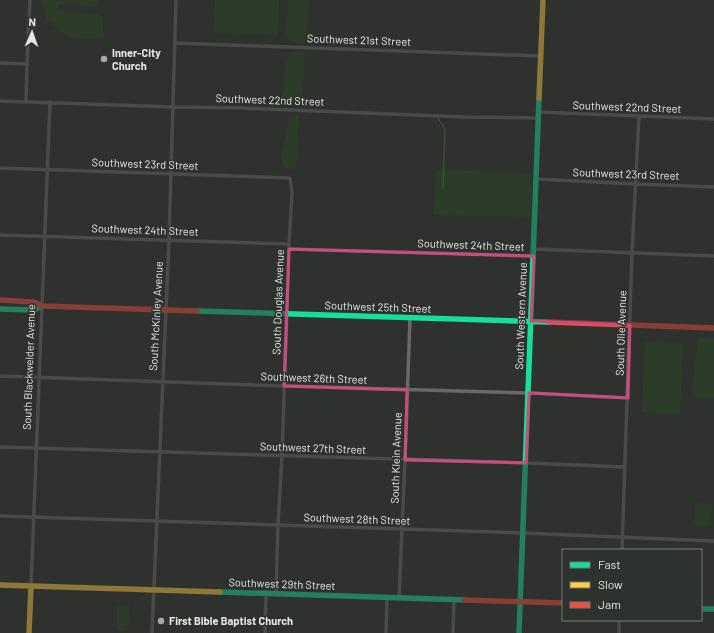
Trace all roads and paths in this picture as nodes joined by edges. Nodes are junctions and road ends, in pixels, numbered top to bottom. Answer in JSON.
{"nodes":[{"id":1,"x":30,"y":0,"type":"edge"},
{"id":2,"x":176,"y":0,"type":"edge"},
{"id":3,"x":543,"y":0,"type":"edge"},
{"id":4,"x":175,"y":43,"type":"junction"},
{"id":5,"x":541,"y":56,"type":"junction"},
{"id":6,"x":0,"y":63,"type":"edge"},
{"id":7,"x":27,"y":64,"type":"junction"},
{"id":8,"x":0,"y":101,"type":"edge"},
{"id":9,"x":26,"y":102,"type":"junction"},
{"id":10,"x":50,"y":102,"type":"junction"},
{"id":11,"x":173,"y":107,"type":"junction"},
{"id":12,"x":539,"y":115,"type":"junction"},
{"id":13,"x":638,"y":116,"type":"junction"},
{"id":14,"x":714,"y":119,"type":"edge"},
{"id":15,"x":0,"y":168,"type":"edge"},
{"id":16,"x":47,"y":170,"type":"junction"},
{"id":17,"x":171,"y":174,"type":"junction"},
{"id":18,"x":290,"y":178,"type":"joint"},
{"id":19,"x":536,"y":180,"type":"junction"},
{"id":20,"x":636,"y":184,"type":"junction"},
{"id":21,"x":714,"y":187,"type":"edge"},
{"id":22,"x":0,"y":235,"type":"edge"},
{"id":23,"x":44,"y":236,"type":"junction"},
{"id":24,"x":169,"y":240,"type":"junction"},
{"id":25,"x":289,"y":244,"type":"junction"},
{"id":26,"x":289,"y":249,"type":"junction"},
{"id":27,"x":534,"y":249,"type":"junction"},
{"id":28,"x":632,"y":253,"type":"junction"},
{"id":29,"x":534,"y":256,"type":"junction"},
{"id":30,"x":714,"y":256,"type":"edge"},
{"id":31,"x":0,"y":300,"type":"edge"},
{"id":32,"x":42,"y":306,"type":"junction"},
{"id":33,"x":0,"y":309,"type":"edge"},
{"id":34,"x":166,"y":310,"type":"junction"},
{"id":35,"x":286,"y":314,"type":"junction"},
{"id":36,"x":410,"y":318,"type":"junction"},
{"id":37,"x":531,"y":321,"type":"junction"},
{"id":38,"x":630,"y":325,"type":"junction"},
{"id":39,"x":714,"y":328,"type":"edge"},
{"id":40,"x":0,"y":376,"type":"edge"},
{"id":41,"x":38,"y":378,"type":"junction"},
{"id":42,"x":162,"y":382,"type":"junction"},
{"id":43,"x":284,"y":386,"type":"junction"},
{"id":44,"x":407,"y":390,"type":"junction"},
{"id":45,"x":529,"y":393,"type":"junction"},
{"id":46,"x":628,"y":398,"type":"junction"},
{"id":47,"x":0,"y":447,"type":"edge"},
{"id":48,"x":36,"y":448,"type":"junction"},
{"id":49,"x":160,"y":452,"type":"junction"},
{"id":50,"x":282,"y":456,"type":"junction"},
{"id":51,"x":405,"y":460,"type":"junction"},
{"id":52,"x":526,"y":463,"type":"junction"},
{"id":53,"x":625,"y":467,"type":"junction"},
{"id":54,"x":0,"y":516,"type":"edge"},
{"id":55,"x":34,"y":518,"type":"junction"},
{"id":56,"x":158,"y":522,"type":"junction"},
{"id":57,"x":278,"y":525,"type":"junction"},
{"id":58,"x":402,"y":529,"type":"junction"},
{"id":59,"x":524,"y":533,"type":"junction"},
{"id":60,"x":622,"y":537,"type":"junction"},
{"id":61,"x":714,"y":541,"type":"edge"},
{"id":62,"x":622,"y":549,"type":"edge"},
{"id":63,"x":0,"y":585,"type":"edge"},
{"id":64,"x":31,"y":586,"type":"junction"},
{"id":65,"x":154,"y":590,"type":"junction"},
{"id":66,"x":266,"y":593,"type":"junction"},
{"id":67,"x":276,"y":594,"type":"junction"},
{"id":68,"x":388,"y":598,"type":"junction"},
{"id":69,"x":399,"y":598,"type":"junction"},
{"id":70,"x":454,"y":599,"type":"junction"},
{"id":71,"x":521,"y":602,"type":"junction"},
{"id":72,"x":562,"y":604,"type":"edge"},
{"id":73,"x":702,"y":609,"type":"edge"},
{"id":74,"x":714,"y":609,"type":"edge"},
{"id":75,"x":619,"y":621,"type":"edge"},
{"id":76,"x":29,"y":633,"type":"edge"},
{"id":77,"x":152,"y":633,"type":"edge"},
{"id":78,"x":265,"y":633,"type":"edge"},
{"id":79,"x":386,"y":633,"type":"edge"},
{"id":80,"x":452,"y":633,"type":"edge"},
{"id":81,"x":520,"y":633,"type":"edge"},
{"id":82,"x":619,"y":633,"type":"edge"}],
"edges":[{"from":1,"to":7,"type":"street"},
{"from":2,"to":4,"type":"street","name":"South McKinley Avenue"},
{"from":3,"to":5,"type":"main road","name":"South Western Avenue"},
{"from":4,"to":5,"type":"street","name":"Southwest 21st Street"},
{"from":4,"to":11,"type":"street","name":"South McKinley Avenue"},
{"from":5,"to":12,"type":"main road","name":"South Western Avenue"},
{"from":6,"to":7,"type":"street"},
{"from":7,"to":9,"type":"street"},
{"from":8,"to":9,"type":"street","name":"Southwest 22nd Street"},
{"from":9,"to":10,"type":"street","name":"Southwest 22nd Street"},
{"from":10,"to":11,"type":"street","name":"Southwest 22nd Street"},
{"from":10,"to":16,"type":"street","name":"South Blackwelder Avenue"},
{"from":11,"to":12,"type":"street","name":"Southwest 22nd Street"},
{"from":11,"to":17,"type":"street","name":"South McKinley Avenue"},
{"from":12,"to":13,"type":"street","name":"Southwest 22nd Street"},
{"from":12,"to":19,"type":"main road","name":"South Western Avenue"},
{"from":13,"to":14,"type":"street","name":"Southwest 22nd Street"},
{"from":13,"to":20,"type":"street","name":"South Olie Avenue"},
{"from":15,"to":16,"type":"street","name":"Southwest 23rd Street"},
{"from":16,"to":17,"type":"street","name":"Southwest 23rd Street"},
{"from":16,"to":23,"type":"street","name":"South Blackwelder Avenue"},
{"from":17,"to":18,"type":"street","name":"Southwest 23rd Street"},
{"from":17,"to":24,"type":"street","name":"South McKinley Avenue"},
{"from":18,"to":25,"type":"street","name":"South Douglas Avenue"},
{"from":19,"to":20,"type":"street","name":"Southwest 23rd Street"},
{"from":19,"to":27,"type":"main road","name":"South Western Avenue"},
{"from":20,"to":21,"type":"street","name":"Southwest 23rd Street"},
{"from":20,"to":28,"type":"street","name":"South Olie Avenue"},
{"from":22,"to":23,"type":"street","name":"Southwest 24th Street"},
{"from":23,"to":24,"type":"street","name":"Southwest 24th Street"},
{"from":23,"to":32,"type":"street","name":"South Blackwelder Avenue"},
{"from":24,"to":25,"type":"street","name":"Southwest 24th Street"},
{"from":24,"to":34,"type":"street","name":"South McKinley Avenue"},
{"from":25,"to":26,"type":"street","name":"South Douglas Avenue"},
{"from":26,"to":29,"type":"street","name":"Southwest 24th Street"},
{"from":26,"to":35,"type":"street","name":"South Douglas Avenue"},
{"from":27,"to":28,"type":"street","name":"Southwest 24th Street"},
{"from":27,"to":29,"type":"main road","name":"South Western Avenue"},
{"from":28,"to":30,"type":"street","name":"Southwest 24th Street"},
{"from":28,"to":38,"type":"street","name":"South Olie Avenue"},
{"from":29,"to":37,"type":"main road","name":"South Western Avenue"},
{"from":31,"to":32,"type":"main road","name":"Southwest 25th Street"},
{"from":32,"to":33,"type":"main road","name":"Southwest 25th Street"},
{"from":32,"to":34,"type":"main road","name":"Southwest 25th Street"},
{"from":32,"to":41,"type":"street","name":"South Blackwelder Avenue"},
{"from":34,"to":35,"type":"main road","name":"Southwest 25th Street"},
{"from":34,"to":42,"type":"street","name":"South McKinley Avenue"},
{"from":35,"to":36,"type":"main road","name":"Southwest 25th Street"},
{"from":35,"to":43,"type":"street","name":"South Douglas Avenue"},
{"from":36,"to":37,"type":"main road","name":"Southwest 25th Street"},
{"from":36,"to":44,"type":"street","name":"South Klein Avenue"},
{"from":37,"to":38,"type":"main road","name":"Southwest 25th Street"},
{"from":37,"to":45,"type":"main road","name":"South Western Avenue"},
{"from":38,"to":39,"type":"main road","name":"Southwest 25th Street"},
{"from":38,"to":46,"type":"street","name":"South Olie Avenue"},
{"from":40,"to":41,"type":"street","name":"Southwest 26th Street"},
{"from":41,"to":42,"type":"street","name":"Southwest 26th Street"},
{"from":41,"to":48,"type":"street","name":"South Blackwelder Avenue"},
{"from":42,"to":43,"type":"street","name":"Southwest 26th Street"},
{"from":42,"to":49,"type":"street","name":"South McKinley Avenue"},
{"from":43,"to":44,"type":"street","name":"Southwest 26th Street"},
{"from":43,"to":50,"type":"street","name":"South Douglas Avenue"},
{"from":44,"to":45,"type":"street","name":"Southwest 26th Street"},
{"from":44,"to":51,"type":"street","name":"South Klein Avenue"},
{"from":45,"to":46,"type":"street","name":"Southwest 26th Street"},
{"from":45,"to":52,"type":"main road","name":"South Western Avenue"},
{"from":46,"to":53,"type":"street","name":"South Olie Avenue"},
{"from":47,"to":48,"type":"street","name":"Southwest 27th Street"},
{"from":48,"to":49,"type":"street","name":"Southwest 27th Street"},
{"from":48,"to":55,"type":"street","name":"South Blackwelder Avenue"},
{"from":49,"to":50,"type":"street","name":"Southwest 27th Street"},
{"from":49,"to":56,"type":"street","name":"South McKinley Avenue"},
{"from":50,"to":51,"type":"street","name":"Southwest 27th Street"},
{"from":50,"to":57,"type":"street","name":"South Douglas Avenue"},
{"from":51,"to":52,"type":"street","name":"Southwest 27th Street"},
{"from":51,"to":58,"type":"street","name":"South Klein Avenue"},
{"from":52,"to":53,"type":"street","name":"Southwest 27th Street"},
{"from":52,"to":59,"type":"main road","name":"South Western Avenue"},
{"from":53,"to":60,"type":"street","name":"South Olie Avenue"},
{"from":54,"to":55,"type":"street","name":"Southwest 28th Street"},
{"from":55,"to":56,"type":"street","name":"Southwest 28th Street"},
{"from":55,"to":64,"type":"street","name":"South Blackwelder Avenue"},
{"from":56,"to":57,"type":"street","name":"Southwest 28th Street"},
{"from":56,"to":65,"type":"street","name":"South McKinley Avenue"},
{"from":57,"to":58,"type":"street","name":"Southwest 28th Street"},
{"from":57,"to":67,"type":"street","name":"South Douglas Avenue"},
{"from":58,"to":59,"type":"street","name":"Southwest 28th Street"},
{"from":58,"to":69,"type":"street","name":"South Klein Avenue"},
{"from":59,"to":60,"type":"street","name":"Southwest 28th Street"},
{"from":59,"to":71,"type":"main road","name":"South Western Avenue"},
{"from":60,"to":61,"type":"street","name":"Southwest 28th Street"},
{"from":60,"to":62,"type":"street","name":"South Olie Avenue"},
{"from":63,"to":64,"type":"main road","name":"Southwest 29th Street"},
{"from":64,"to":65,"type":"main road","name":"Southwest 29th Street"},
{"from":64,"to":76,"type":"main road","name":"South Blackwelder Avenue"},
{"from":65,"to":66,"type":"main road","name":"Southwest 29th Street"},
{"from":65,"to":77,"type":"street","name":"South McKinley Avenue"},
{"from":66,"to":67,"type":"main road","name":"Southwest 29th Street"},
{"from":66,"to":78,"type":"street"},
{"from":67,"to":68,"type":"main road","name":"Southwest 29th Street"},
{"from":68,"to":69,"type":"main road","name":"Southwest 29th Street"},
{"from":68,"to":79,"type":"street"},
{"from":69,"to":70,"type":"main road","name":"Southwest 29th Street"},
{"from":70,"to":71,"type":"main road","name":"Southwest 29th Street"},
{"from":70,"to":80,"type":"street"},
{"from":71,"to":72,"type":"main road","name":"Southwest 29th Street"},
{"from":71,"to":81,"type":"main road","name":"South Western Avenue"},
{"from":73,"to":74,"type":"main road"},
{"from":75,"to":82,"type":"street"}]}
